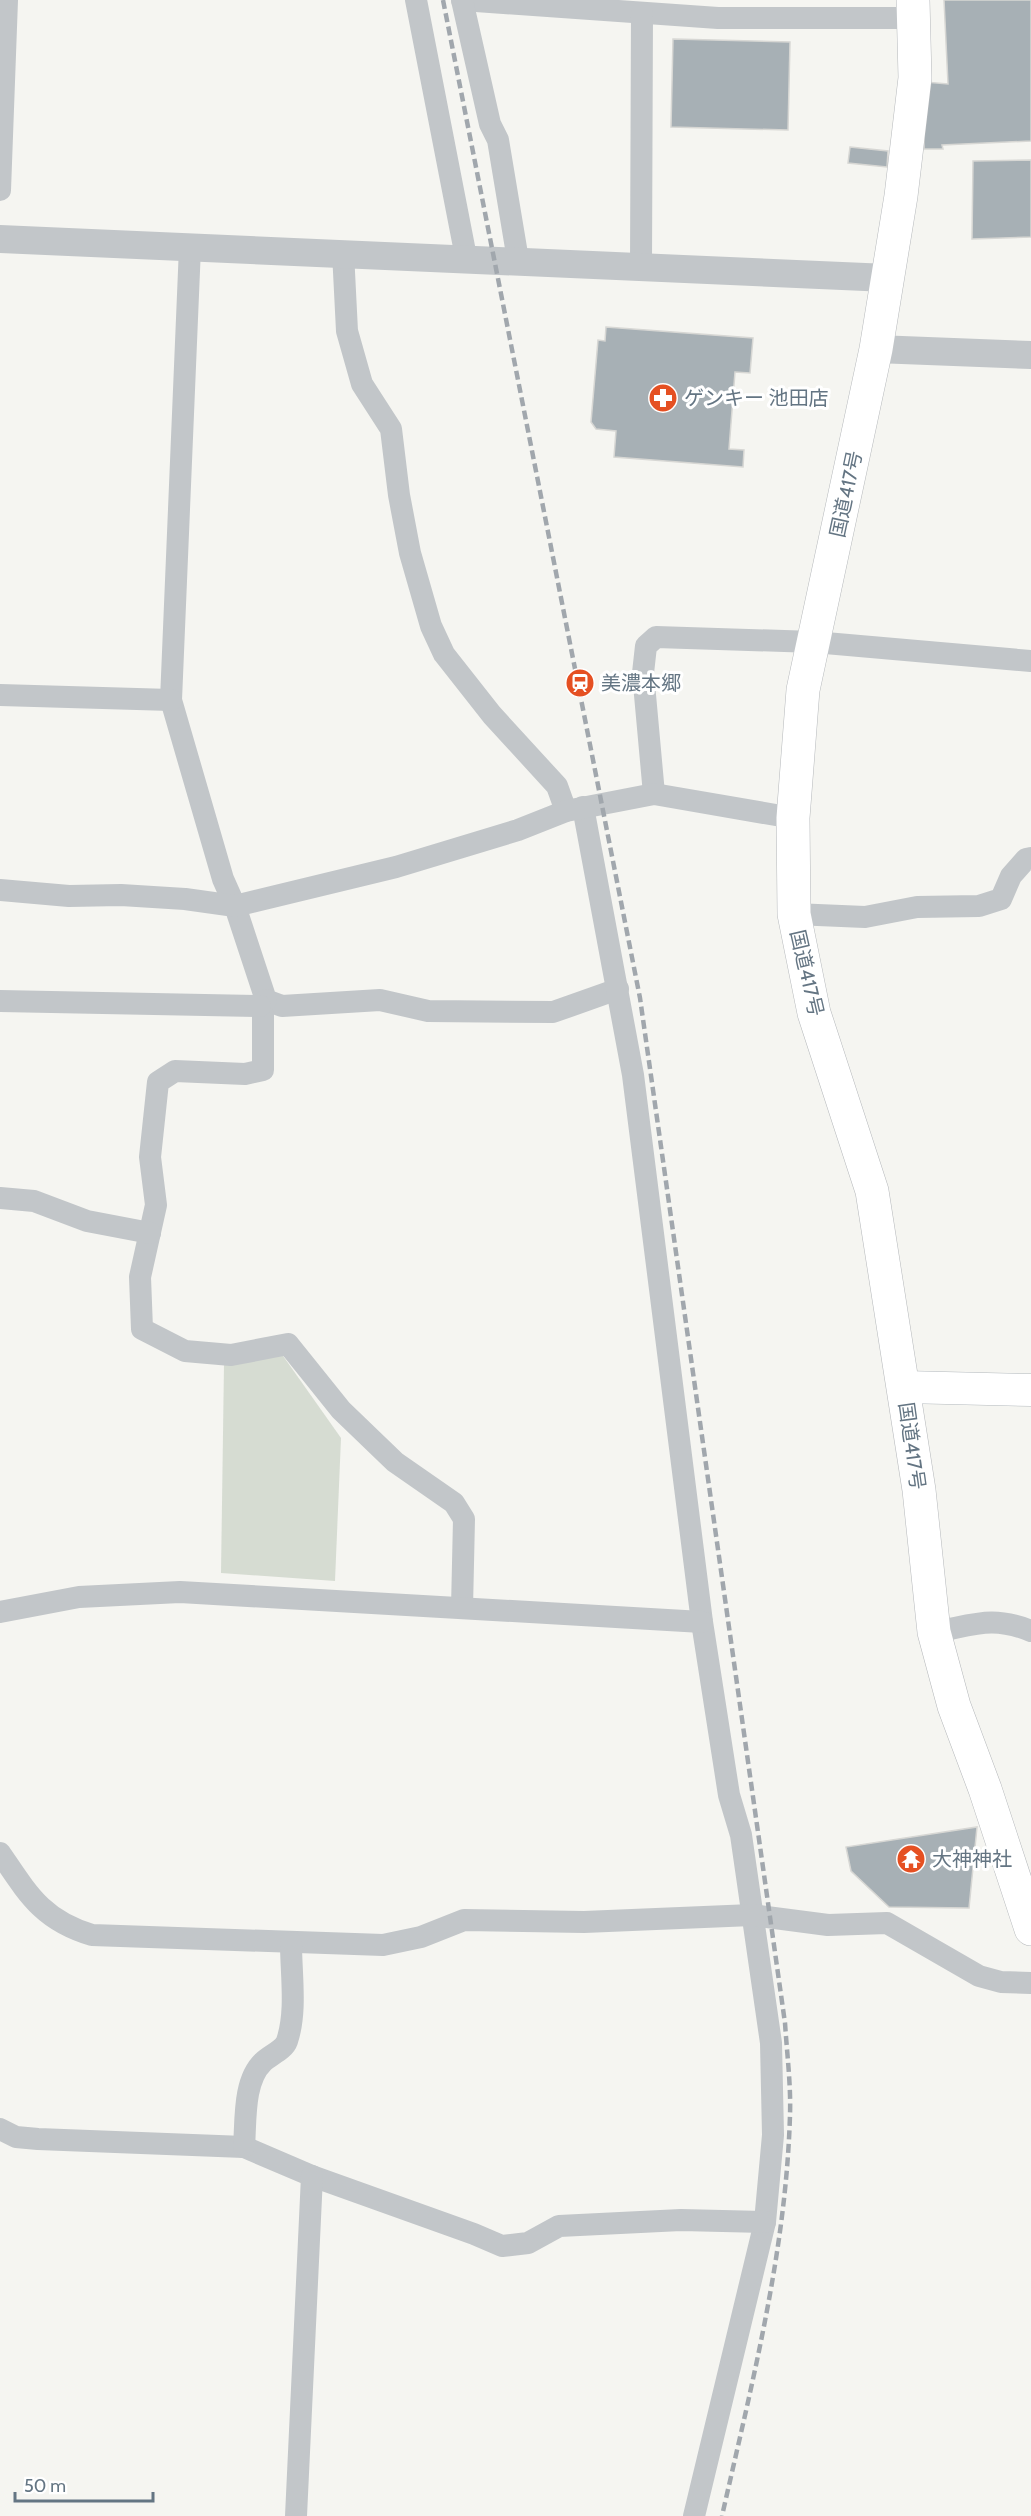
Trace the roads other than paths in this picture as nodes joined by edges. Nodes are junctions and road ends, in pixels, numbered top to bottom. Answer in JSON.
{"nodes":[{"id":1,"x":7,"y":0,"type":"edge"},
{"id":2,"x":416,"y":0,"type":"edge"},
{"id":3,"x":462,"y":0,"type":"edge"},
{"id":4,"x":913,"y":9,"type":"edge"},
{"id":5,"x":642,"y":13,"type":"junction"},
{"id":6,"x":0,"y":190,"type":"edge"},
{"id":7,"x":0,"y":239,"type":"edge"},
{"id":8,"x":190,"y":247,"type":"junction"},
{"id":9,"x":343,"y":252,"type":"junction"},
{"id":10,"x":466,"y":257,"type":"junction"},
{"id":11,"x":518,"y":260,"type":"junction"},
{"id":12,"x":641,"y":266,"type":"junction"},
{"id":13,"x":888,"y":278,"type":"junction"},
{"id":14,"x":876,"y":349,"type":"junction"},
{"id":15,"x":1031,"y":355,"type":"edge"},
{"id":16,"x":814,"y":642,"type":"junction"},
{"id":17,"x":1031,"y":661,"type":"edge"},
{"id":18,"x":0,"y":695,"type":"edge"},
{"id":19,"x":171,"y":700,"type":"junction"},
{"id":20,"x":654,"y":794,"type":"junction"},
{"id":21,"x":575,"y":809,"type":"junction"},
{"id":22,"x":793,"y":818,"type":"junction"},
{"id":23,"x":1031,"y":858,"type":"edge"},
{"id":24,"x":0,"y":890,"type":"edge"},
{"id":25,"x":235,"y":906,"type":"junction"},
{"id":26,"x":794,"y":914,"type":"junction"},
{"id":27,"x":618,"y":988,"type":"junction"},
{"id":28,"x":0,"y":1001,"type":"edge"},
{"id":29,"x":263,"y":1003,"type":"junction"},
{"id":30,"x":0,"y":1198,"type":"edge"},
{"id":31,"x":150,"y":1233,"type":"junction"},
{"id":32,"x":904,"y":1387,"type":"junction"},
{"id":33,"x":1031,"y":1390,"type":"edge"},
{"id":34,"x":462,"y":1608,"type":"junction"},
{"id":35,"x":0,"y":1612,"type":"edge"},
{"id":36,"x":702,"y":1622,"type":"junction"},
{"id":37,"x":1031,"y":1631,"type":"edge"},
{"id":38,"x":934,"y":1632,"type":"junction"},
{"id":39,"x":0,"y":1853,"type":"edge"},
{"id":40,"x":752,"y":1915,"type":"junction"},
{"id":41,"x":1031,"y":1929,"type":"edge"},
{"id":42,"x":291,"y":1943,"type":"junction"},
{"id":43,"x":1031,"y":1983,"type":"edge"},
{"id":44,"x":0,"y":2129,"type":"edge"},
{"id":45,"x":244,"y":2147,"type":"junction"},
{"id":46,"x":312,"y":2176,"type":"junction"},
{"id":47,"x":765,"y":2222,"type":"junction"},
{"id":48,"x":296,"y":2516,"type":"edge"},
{"id":49,"x":694,"y":2516,"type":"edge"}],
"edges":[{"from":1,"to":6,"type":"street"},
{"from":2,"to":10,"type":"street"},
{"from":3,"to":5,"type":"street"},
{"from":3,"to":11,"type":"street"},
{"from":4,"to":5,"type":"street"},
{"from":4,"to":13,"type":"highway","name":"国道417号"},
{"from":5,"to":12,"type":"street"},
{"from":7,"to":8,"type":"street"},
{"from":8,"to":9,"type":"street"},
{"from":8,"to":19,"type":"street"},
{"from":9,"to":10,"type":"street"},
{"from":9,"to":21,"type":"street"},
{"from":10,"to":11,"type":"street"},
{"from":11,"to":12,"type":"street"},
{"from":12,"to":13,"type":"street"},
{"from":13,"to":14,"type":"highway","name":"国道417号"},
{"from":14,"to":15,"type":"street"},
{"from":14,"to":16,"type":"highway","name":"国道417号"},
{"from":16,"to":17,"type":"street"},
{"from":16,"to":20,"type":"street"},
{"from":16,"to":22,"type":"highway","name":"国道417号"},
{"from":18,"to":19,"type":"street"},
{"from":19,"to":25,"type":"street"},
{"from":20,"to":21,"type":"street"},
{"from":20,"to":22,"type":"street"},
{"from":21,"to":25,"type":"street"},
{"from":21,"to":27,"type":"street"},
{"from":22,"to":26,"type":"highway","name":"国道417号"},
{"from":23,"to":26,"type":"street"},
{"from":24,"to":25,"type":"street"},
{"from":25,"to":29,"type":"street"},
{"from":26,"to":32,"type":"highway","name":"国道417号"},
{"from":27,"to":29,"type":"street"},
{"from":27,"to":36,"type":"street"},
{"from":28,"to":29,"type":"street"},
{"from":29,"to":31,"type":"street"},
{"from":30,"to":31,"type":"street"},
{"from":31,"to":34,"type":"street"},
{"from":32,"to":33,"type":"main road"},
{"from":32,"to":38,"type":"highway","name":"国道417号"},
{"from":34,"to":35,"type":"street"},
{"from":34,"to":36,"type":"street"},
{"from":36,"to":40,"type":"street"},
{"from":37,"to":38,"type":"street"},
{"from":38,"to":41,"type":"highway","name":"国道417号"},
{"from":39,"to":42,"type":"street"},
{"from":40,"to":42,"type":"street"},
{"from":40,"to":43,"type":"street"},
{"from":40,"to":47,"type":"street"},
{"from":42,"to":45,"type":"street"},
{"from":44,"to":45,"type":"street"},
{"from":45,"to":46,"type":"street"},
{"from":46,"to":47,"type":"street"},
{"from":46,"to":48,"type":"street"},
{"from":47,"to":49,"type":"street"}]}
